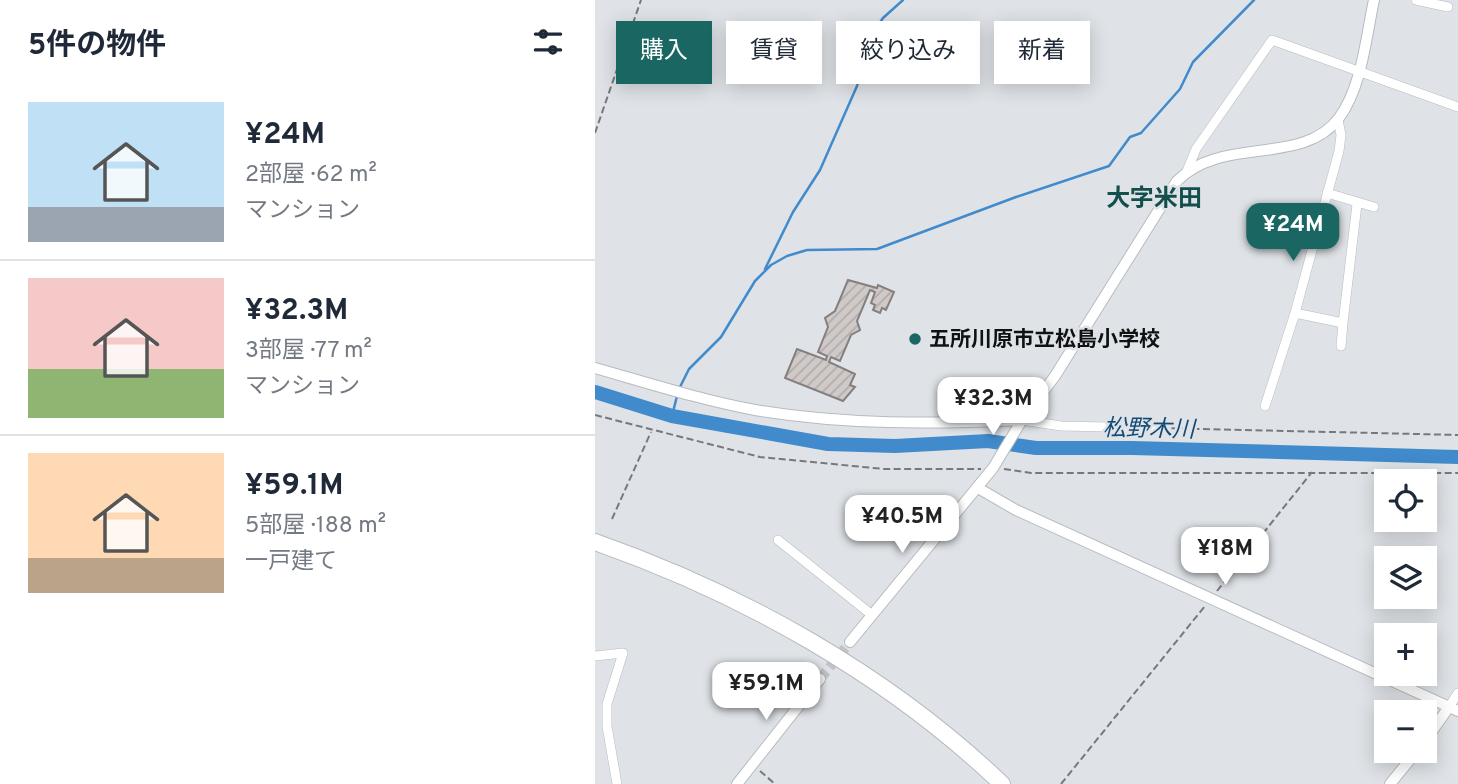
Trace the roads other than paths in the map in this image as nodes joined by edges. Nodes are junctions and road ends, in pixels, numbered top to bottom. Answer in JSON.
{"nodes":[{"id":1,"x":1374,"y":0,"type":"edge"},
{"id":2,"x":1416,"y":0,"type":"edge"},
{"id":3,"x":1448,"y":7,"type":"dead end"},
{"id":4,"x":1359,"y":71,"type":"junction"},
{"id":5,"x":1458,"y":107,"type":"edge"},
{"id":6,"x":1338,"y":120,"type":"junction"},
{"id":7,"x":1187,"y":171,"type":"junction"},
{"id":8,"x":1327,"y":193,"type":"junction"},
{"id":9,"x":1357,"y":204,"type":"junction"},
{"id":10,"x":1374,"y":207,"type":"dead end"},
{"id":11,"x":1294,"y":313,"type":"junction"},
{"id":12,"x":1343,"y":323,"type":"junction"},
{"id":13,"x":1341,"y":346,"type":"dead end"},
{"id":14,"x":595,"y":368,"type":"edge"},
{"id":15,"x":1265,"y":406,"type":"dead end"},
{"id":16,"x":1019,"y":424,"type":"junction"},
{"id":17,"x":1153,"y":428,"type":"road end"},
{"id":18,"x":978,"y":488,"type":"junction"},
{"id":19,"x":595,"y":534,"type":"edge"},
{"id":20,"x":778,"y":540,"type":"dead end"},
{"id":21,"x":595,"y":542,"type":"edge"},
{"id":22,"x":595,"y":550,"type":"edge"},
{"id":23,"x":717,"y":593,"type":"junction"},
{"id":24,"x":872,"y":615,"type":"junction"},
{"id":25,"x":850,"y":642,"type":"tunnel mouth"},
{"id":26,"x":595,"y":656,"type":"edge"},
{"id":27,"x":820,"y":679,"type":"tunnel mouth"},
{"id":28,"x":1458,"y":693,"type":"edge"},
{"id":29,"x":1454,"y":709,"type":"edge"},
{"id":30,"x":1437,"y":728,"type":"edge"},
{"id":31,"x":1407,"y":763,"type":"edge"},
{"id":32,"x":617,"y":784,"type":"edge"},
{"id":33,"x":737,"y":784,"type":"edge"},
{"id":34,"x":1002,"y":784,"type":"edge"},
{"id":35,"x":1390,"y":784,"type":"edge"}],
"edges":[{"from":1,"to":4,"type":"street"},
{"from":2,"to":3,"type":"street"},
{"from":4,"to":5,"type":"street"},
{"from":4,"to":6,"type":"street"},
{"from":4,"to":7,"type":"street"},
{"from":6,"to":7,"type":"street"},
{"from":6,"to":8,"type":"street"},
{"from":7,"to":16,"type":"street"},
{"from":8,"to":9,"type":"street"},
{"from":8,"to":11,"type":"street"},
{"from":9,"to":10,"type":"street"},
{"from":9,"to":12,"type":"street"},
{"from":11,"to":12,"type":"street"},
{"from":11,"to":15,"type":"street"},
{"from":12,"to":13,"type":"street"},
{"from":14,"to":16,"type":"street"},
{"from":16,"to":17,"type":"street"},
{"from":16,"to":18,"type":"street"},
{"from":18,"to":24,"type":"street"},
{"from":18,"to":29,"type":"street"},
{"from":19,"to":23,"type":"highway"},
{"from":20,"to":24,"type":"street"},
{"from":21,"to":23,"type":"highway"},
{"from":22,"to":23,"type":"highway"},
{"from":23,"to":34,"type":"highway"},
{"from":24,"to":25,"type":"street"},
{"from":26,"to":32,"type":"street"},
{"from":27,"to":33,"type":"street"},
{"from":28,"to":29,"type":"street"},
{"from":29,"to":30,"type":"street"},
{"from":31,"to":35,"type":"street"}]}
